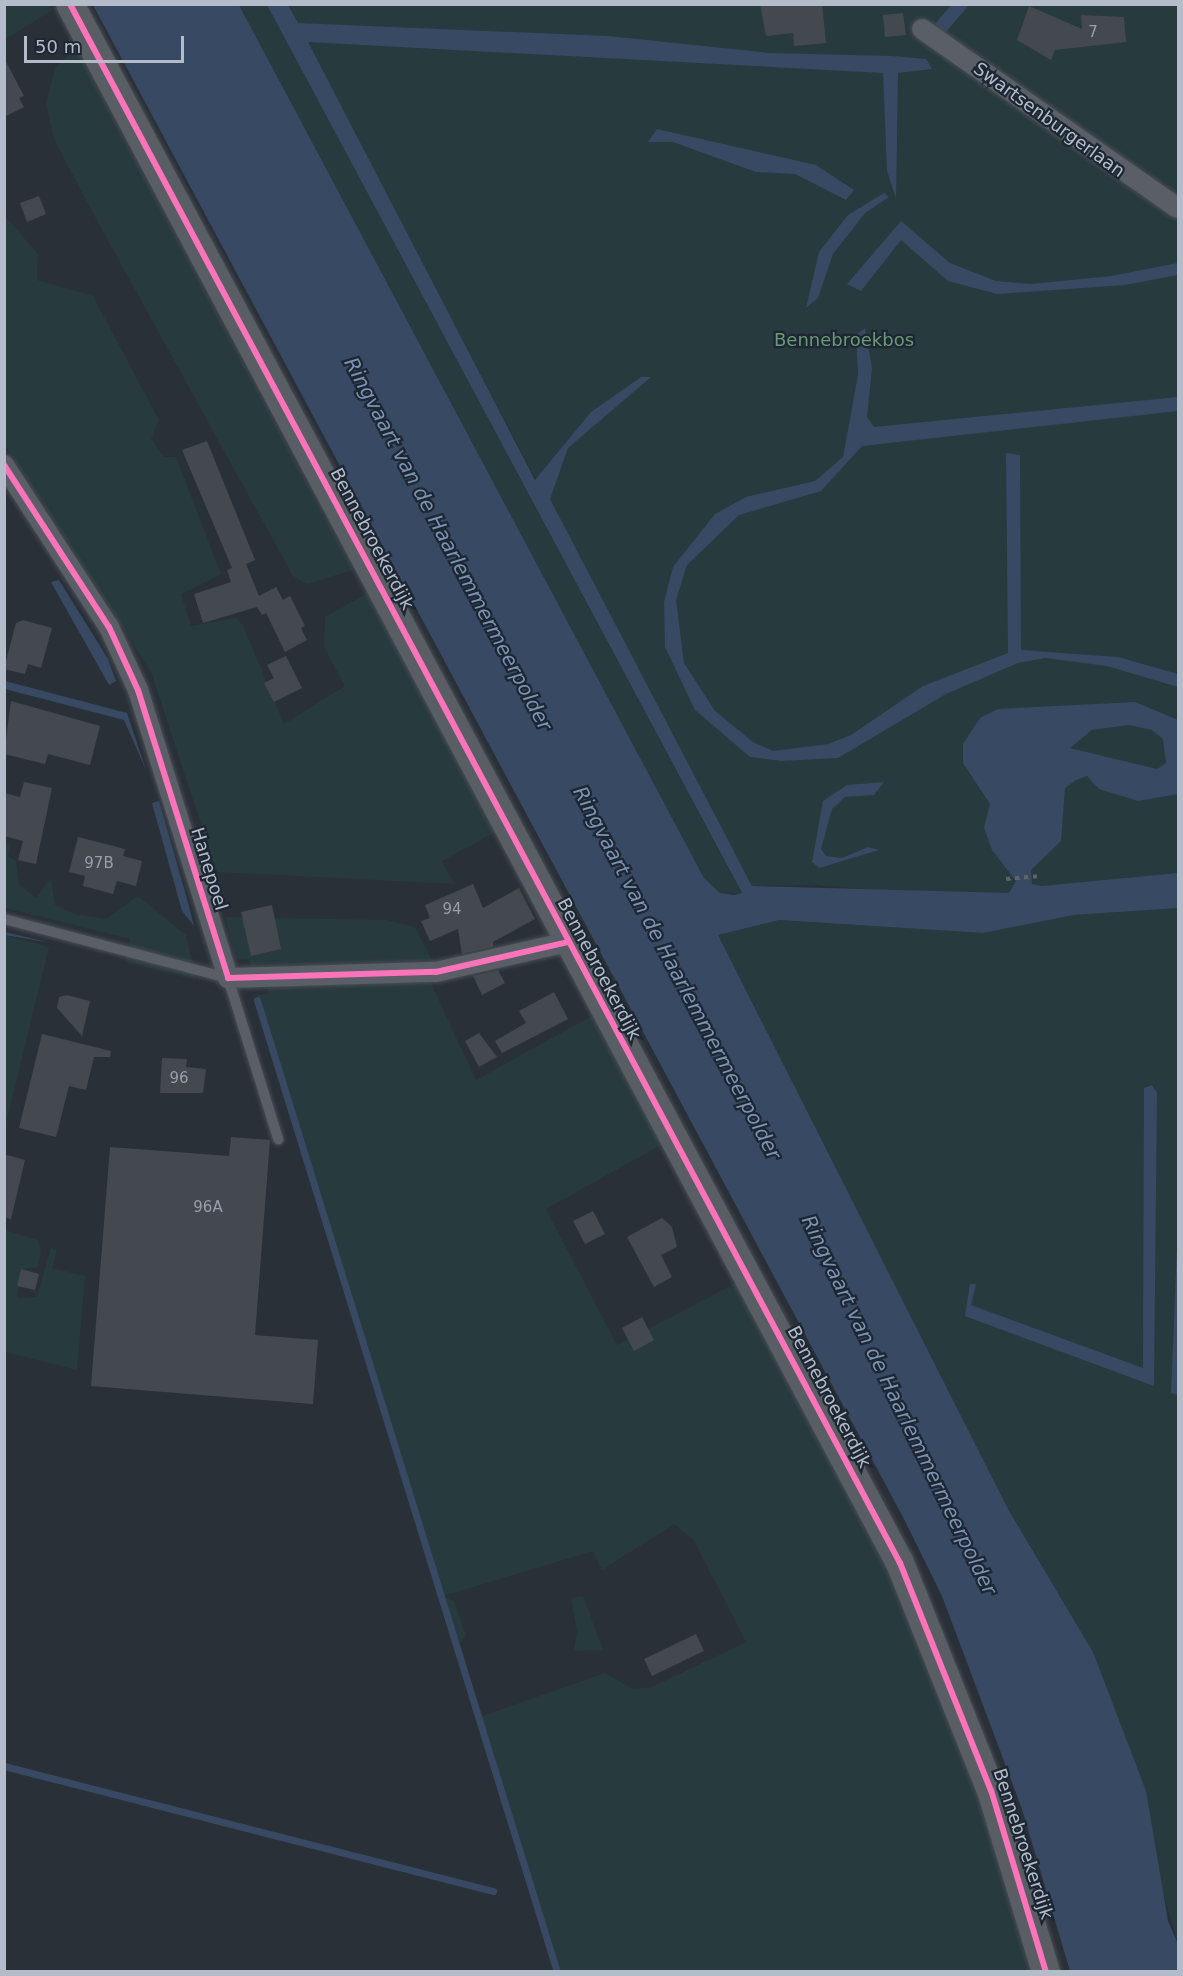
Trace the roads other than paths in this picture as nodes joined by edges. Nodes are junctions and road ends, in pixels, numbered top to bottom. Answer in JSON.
{"nodes":[{"id":1,"x":70,"y":4,"type":"edge"},
{"id":2,"x":922,"y":29,"type":"dead end"},
{"id":3,"x":1179,"y":208,"type":"edge"},
{"id":4,"x":4,"y":465,"type":"edge"},
{"id":5,"x":4,"y":919,"type":"edge"},
{"id":6,"x":568,"y":942,"type":"junction"},
{"id":7,"x":228,"y":978,"type":"junction"},
{"id":8,"x":278,"y":1139,"type":"dead end"},
{"id":9,"x":1046,"y":1971,"type":"edge"}],
"edges":[{"from":1,"to":6,"type":"street","name":"Bennebroekerdijk"},
{"from":2,"to":3,"type":"street","name":"Swartsenburgerlaan"},
{"from":4,"to":7,"type":"street","name":"Hanepoel"},
{"from":5,"to":7,"type":"lane"},
{"from":6,"to":7,"type":"street"},
{"from":6,"to":9,"type":"street","name":"Bennebroekerdijk"},
{"from":7,"to":8,"type":"lane"}]}
